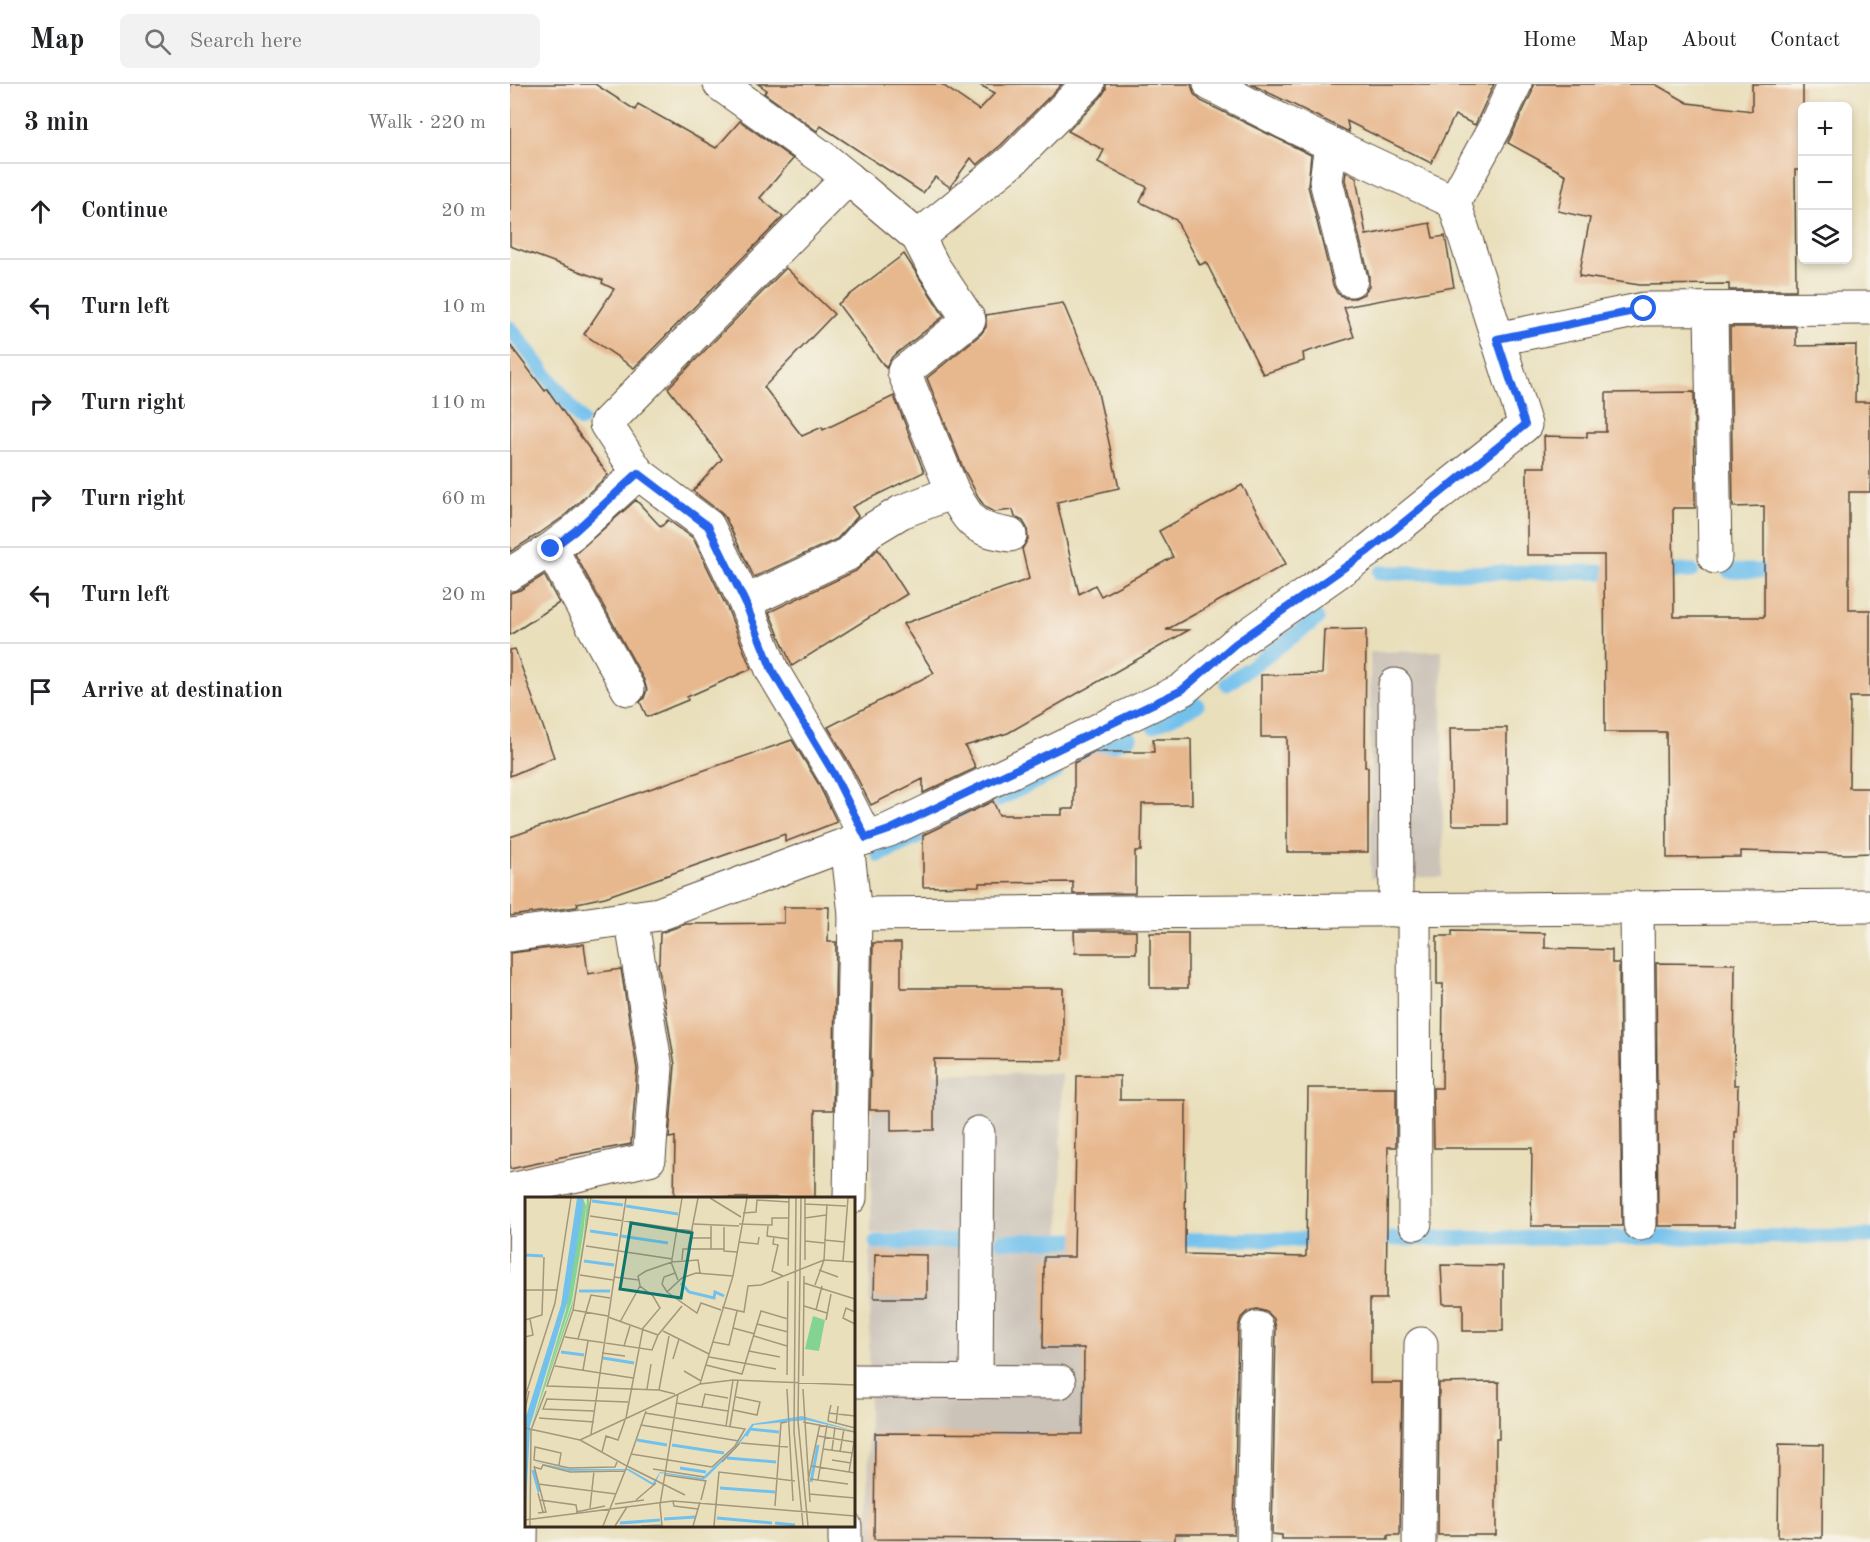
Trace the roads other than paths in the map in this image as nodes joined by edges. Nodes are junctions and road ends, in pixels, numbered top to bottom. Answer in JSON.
{"nodes":[{"id":1,"x":720,"y":84,"type":"edge"},
{"id":2,"x":1088,"y":84,"type":"edge"},
{"id":3,"x":1210,"y":84,"type":"edge"},
{"id":4,"x":1515,"y":84,"type":"edge"},
{"id":5,"x":1331,"y":144,"type":"junction"},
{"id":6,"x":848,"y":178,"type":"junction"},
{"id":7,"x":1454,"y":202,"type":"junction"},
{"id":8,"x":918,"y":237,"type":"junction"},
{"id":9,"x":1351,"y":280,"type":"dead end"},
{"id":10,"x":1870,"y":308,"type":"edge"},
{"id":11,"x":1711,"y":309,"type":"junction"},
{"id":12,"x":1497,"y":339,"type":"junction"},
{"id":13,"x":638,"y":473,"type":"junction"},
{"id":14,"x":953,"y":492,"type":"junction"},
{"id":15,"x":1010,"y":535,"type":"dead end"},
{"id":16,"x":551,"y":549,"type":"junction"},
{"id":17,"x":1715,"y":557,"type":"dead end"},
{"id":18,"x":510,"y":574,"type":"edge"},
{"id":19,"x":745,"y":602,"type":"junction"},
{"id":20,"x":1395,"y":685,"type":"dead end"},
{"id":21,"x":628,"y":689,"type":"dead end"},
{"id":22,"x":857,"y":841,"type":"junction"},
{"id":23,"x":1870,"y":906,"type":"edge"},
{"id":24,"x":1636,"y":908,"type":"junction"},
{"id":25,"x":1405,"y":910,"type":"junction"},
{"id":26,"x":855,"y":914,"type":"junction"},
{"id":27,"x":631,"y":917,"type":"junction"},
{"id":28,"x":510,"y":935,"type":"edge"},
{"id":29,"x":978,"y":1133,"type":"dead end"},
{"id":30,"x":522,"y":1195,"type":"edge"},
{"id":31,"x":850,"y":1197,"type":"edge"},
{"id":32,"x":1415,"y":1222,"type":"dead end"},
{"id":33,"x":1640,"y":1224,"type":"dead end"},
{"id":34,"x":1257,"y":1328,"type":"dead end"},
{"id":35,"x":1421,"y":1344,"type":"dead end"},
{"id":36,"x":855,"y":1381,"type":"edge"},
{"id":37,"x":976,"y":1382,"type":"junction"},
{"id":38,"x":1059,"y":1382,"type":"dead end"},
{"id":39,"x":520,"y":1542,"type":"edge"},
{"id":40,"x":1253,"y":1542,"type":"edge"},
{"id":41,"x":1419,"y":1542,"type":"edge"}],
"edges":[{"from":1,"to":6,"type":"street"},
{"from":2,"to":8,"type":"street"},
{"from":3,"to":5,"type":"street"},
{"from":4,"to":7,"type":"street"},
{"from":5,"to":7,"type":"street"},
{"from":5,"to":9,"type":"street"},
{"from":6,"to":8,"type":"street"},
{"from":6,"to":13,"type":"street"},
{"from":7,"to":12,"type":"street"},
{"from":8,"to":14,"type":"street"},
{"from":10,"to":11,"type":"street"},
{"from":11,"to":12,"type":"street"},
{"from":11,"to":17,"type":"street"},
{"from":12,"to":22,"type":"street"},
{"from":13,"to":16,"type":"street"},
{"from":13,"to":19,"type":"street"},
{"from":14,"to":15,"type":"street"},
{"from":14,"to":19,"type":"street"},
{"from":16,"to":18,"type":"street"},
{"from":16,"to":21,"type":"street"},
{"from":19,"to":22,"type":"street"},
{"from":20,"to":25,"type":"street"},
{"from":22,"to":26,"type":"street"},
{"from":22,"to":27,"type":"street"},
{"from":23,"to":24,"type":"street"},
{"from":24,"to":25,"type":"street"},
{"from":24,"to":33,"type":"street"},
{"from":25,"to":26,"type":"street"},
{"from":25,"to":32,"type":"street"},
{"from":26,"to":31,"type":"street"},
{"from":27,"to":28,"type":"street"},
{"from":27,"to":30,"type":"street"},
{"from":29,"to":37,"type":"street"},
{"from":30,"to":39,"type":"street"},
{"from":34,"to":40,"type":"street"},
{"from":35,"to":41,"type":"street"},
{"from":36,"to":37,"type":"street"},
{"from":37,"to":38,"type":"street"}]}
